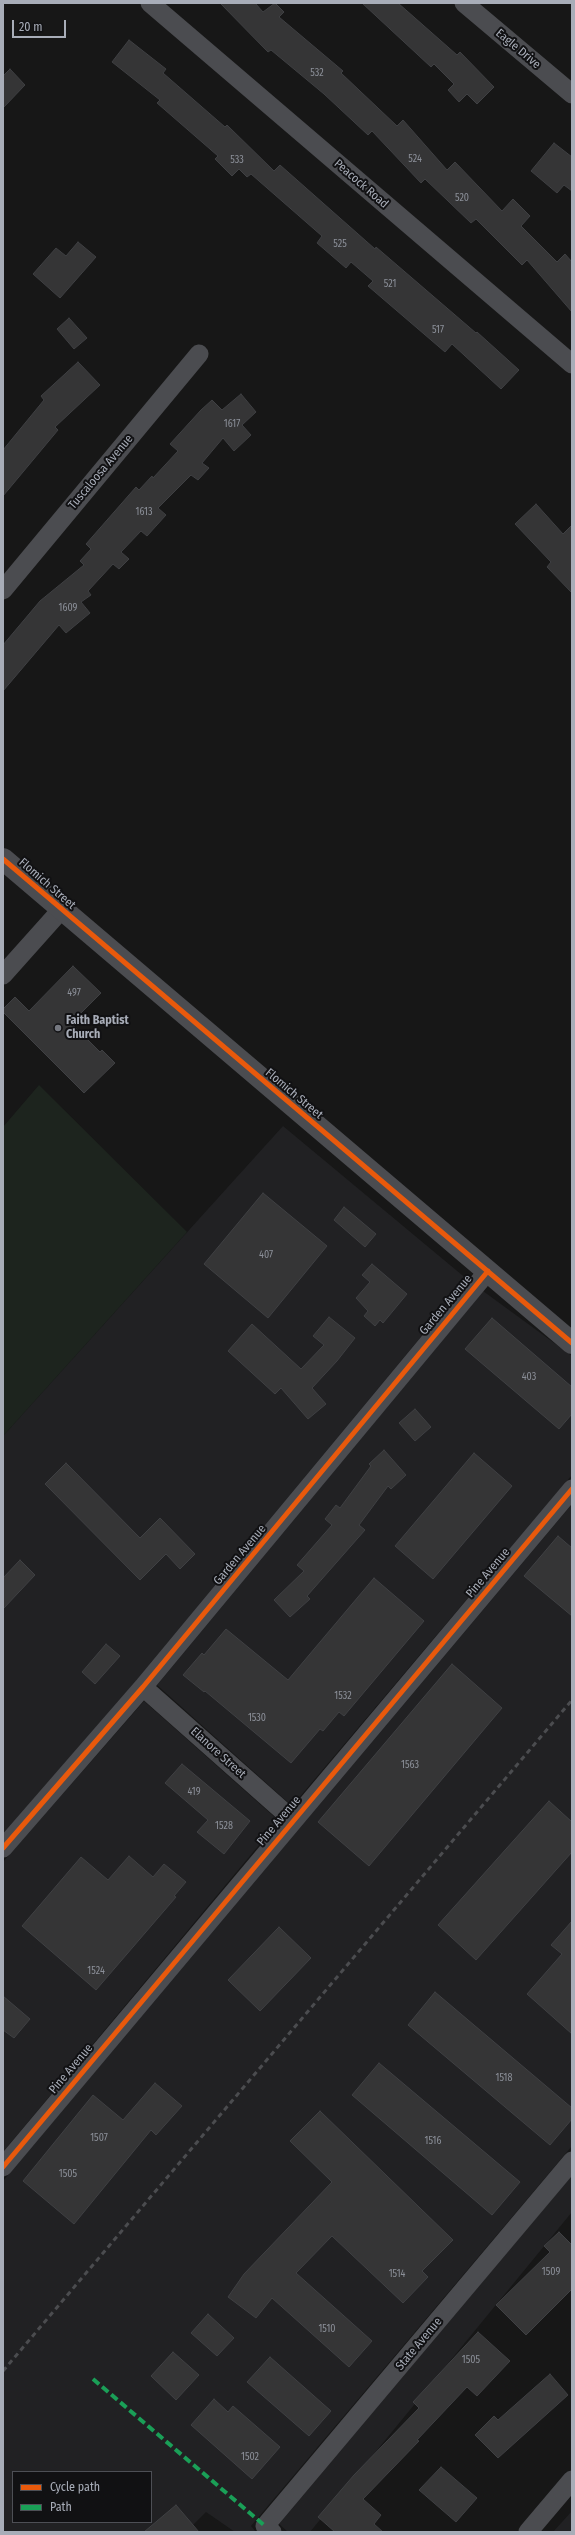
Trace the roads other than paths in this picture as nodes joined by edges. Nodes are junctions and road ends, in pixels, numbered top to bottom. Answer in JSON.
{"nodes":[{"id":1,"x":150,"y":3,"type":"edge"},
{"id":2,"x":464,"y":3,"type":"edge"},
{"id":3,"x":572,"y":94,"type":"edge"},
{"id":4,"x":199,"y":354,"type":"dead end"},
{"id":5,"x":572,"y":364,"type":"edge"},
{"id":6,"x":3,"y":590,"type":"edge"},
{"id":7,"x":3,"y":859,"type":"edge"},
{"id":8,"x":62,"y":910,"type":"junction"},
{"id":9,"x":3,"y":975,"type":"edge"},
{"id":10,"x":488,"y":1271,"type":"junction"},
{"id":11,"x":572,"y":1343,"type":"edge"},
{"id":12,"x":572,"y":1489,"type":"edge"},
{"id":13,"x":143,"y":1687,"type":"junction"},
{"id":14,"x":293,"y":1820,"type":"junction"},
{"id":15,"x":3,"y":1848,"type":"edge"},
{"id":16,"x":572,"y":2161,"type":"edge"},
{"id":17,"x":3,"y":2167,"type":"edge"},
{"id":18,"x":572,"y":2480,"type":"edge"},
{"id":19,"x":268,"y":2529,"type":"edge"},
{"id":20,"x":528,"y":2532,"type":"edge"}],
"edges":[{"from":1,"to":5,"type":"street","name":"Peacock Road"},
{"from":2,"to":3,"type":"street","name":"Eagle Drive"},
{"from":4,"to":6,"type":"street","name":"Tuscaloosa Avenue"},
{"from":7,"to":8,"type":"street","name":"Flomich Street"},
{"from":8,"to":9,"type":"street"},
{"from":8,"to":10,"type":"street","name":"Flomich Street"},
{"from":10,"to":11,"type":"street","name":"Flomich Street"},
{"from":10,"to":13,"type":"street","name":"Garden Avenue"},
{"from":12,"to":14,"type":"street","name":"Pine Avenue"},
{"from":13,"to":14,"type":"street","name":"Elanore Street"},
{"from":13,"to":15,"type":"street","name":"Garden Avenue"},
{"from":14,"to":17,"type":"street","name":"Pine Avenue"},
{"from":16,"to":19,"type":"street","name":"State Avenue"},
{"from":18,"to":20,"type":"street"}]}
